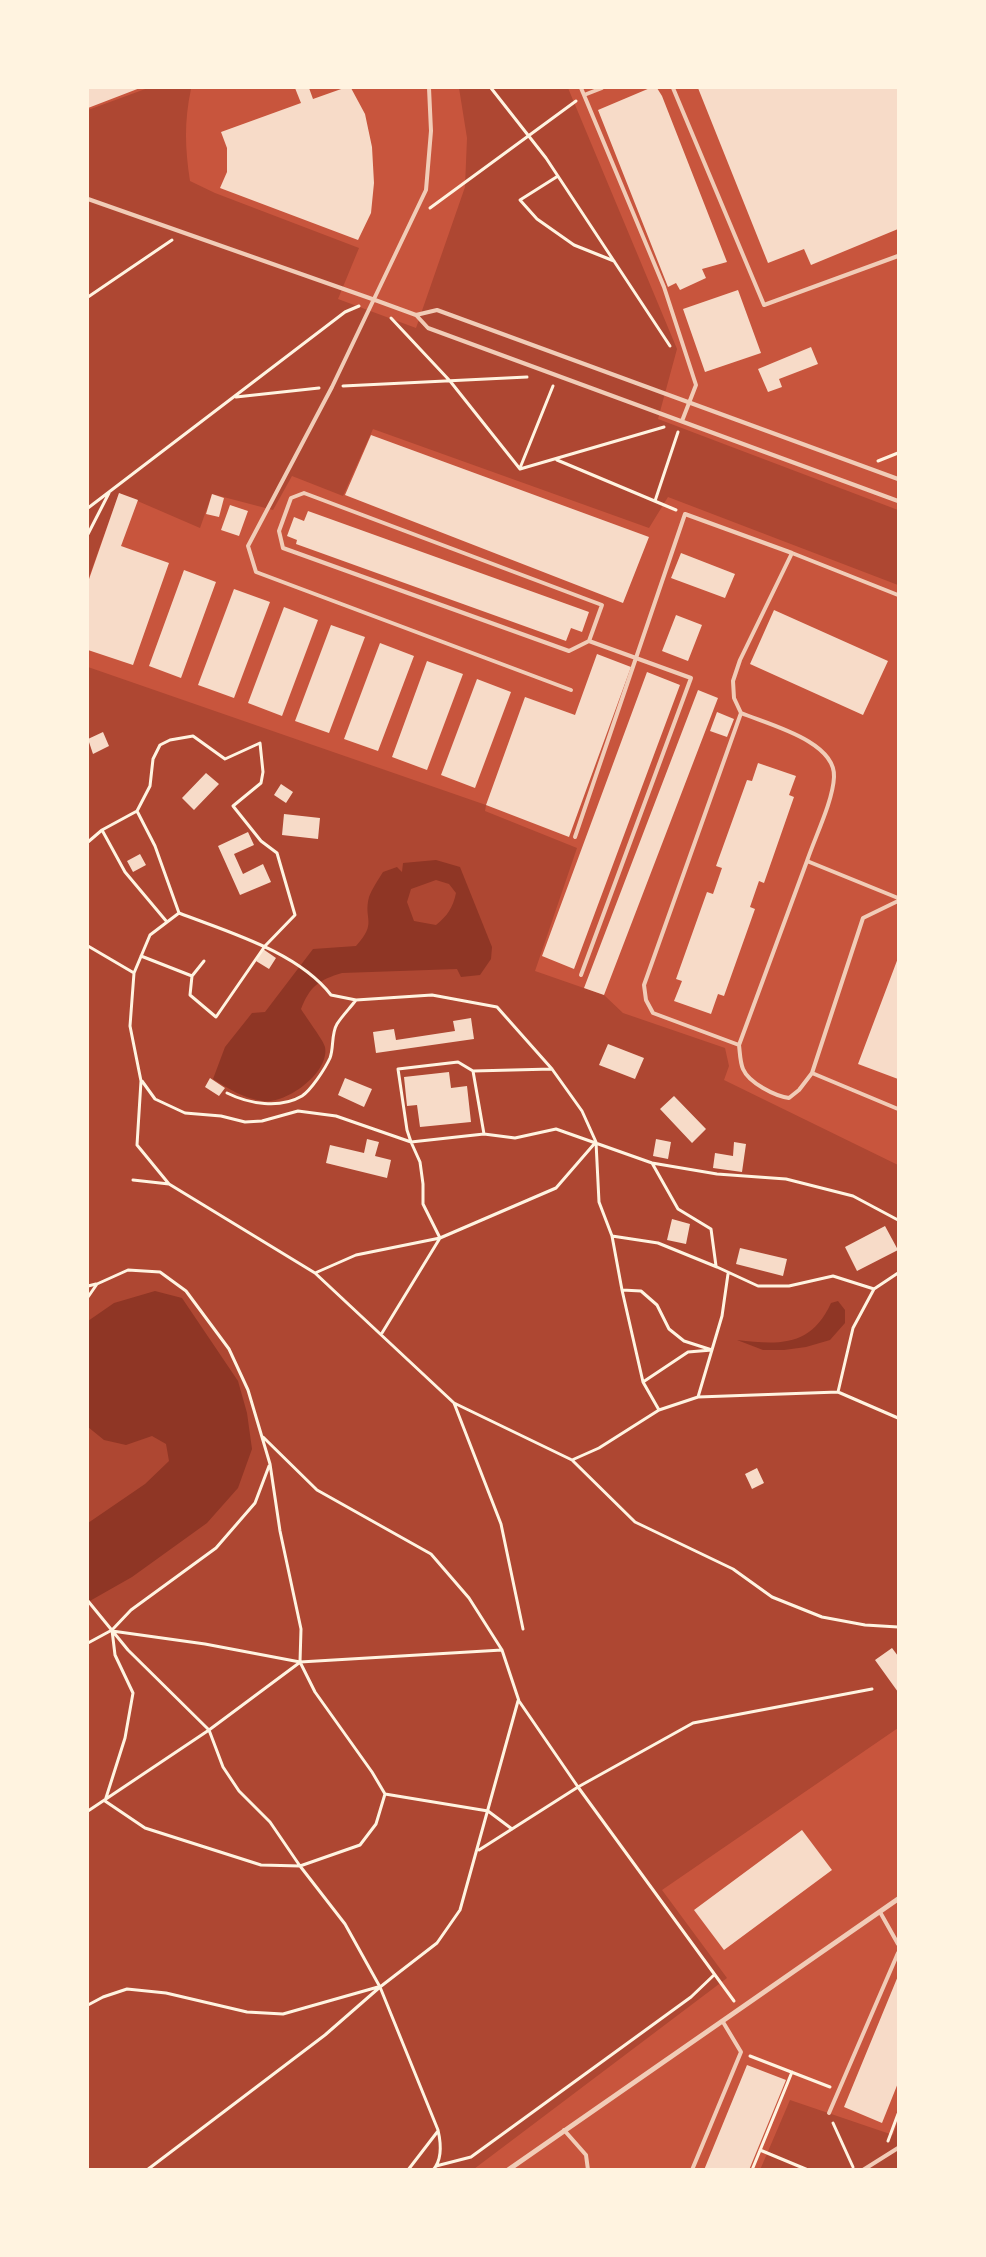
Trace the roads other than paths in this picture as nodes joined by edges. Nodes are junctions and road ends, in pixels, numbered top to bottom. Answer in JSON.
{"nodes":[{"id":1,"x":429,"y":88,"type":"edge"},
{"id":2,"x":581,"y":88,"type":"edge"},
{"id":3,"x":602,"y":88,"type":"edge"},
{"id":4,"x":673,"y":88,"type":"edge"},
{"id":5,"x":584,"y":95,"type":"junction"},
{"id":6,"x":88,"y":199,"type":"edge"},
{"id":7,"x":898,"y":256,"type":"edge"},
{"id":8,"x":375,"y":300,"type":"junction"},
{"id":9,"x":416,"y":315,"type":"junction"},
{"id":10,"x":689,"y":402,"type":"junction"},
{"id":11,"x":682,"y":422,"type":"junction"},
{"id":12,"x":898,"y":479,"type":"edge"},
{"id":13,"x":898,"y":501,"type":"edge"},
{"id":14,"x":792,"y":553,"type":"junction"},
{"id":15,"x":898,"y":595,"type":"edge"},
{"id":16,"x":590,"y":642,"type":"junction"},
{"id":17,"x":637,"y":659,"type":"junction"},
{"id":18,"x":571,"y":690,"type":"dead end"},
{"id":19,"x":741,"y":713,"type":"junction"},
{"id":20,"x":576,"y":837,"type":"dead end"},
{"id":21,"x":807,"y":861,"type":"junction"},
{"id":22,"x":898,"y":900,"type":"edge"},
{"id":23,"x":581,"y":975,"type":"dead end"},
{"id":24,"x":740,"y":1045,"type":"junction"},
{"id":25,"x":812,"y":1074,"type":"junction"},
{"id":26,"x":898,"y":1109,"type":"edge"},
{"id":27,"x":898,"y":1899,"type":"edge"},
{"id":28,"x":880,"y":1912,"type":"junction"},
{"id":29,"x":898,"y":1944,"type":"edge"},
{"id":30,"x":898,"y":1953,"type":"edge"},
{"id":31,"x":723,"y":2022,"type":"junction"},
{"id":32,"x":829,"y":2113,"type":"road end"},
{"id":33,"x":564,"y":2130,"type":"junction"},
{"id":34,"x":898,"y":2148,"type":"edge"},
{"id":35,"x":508,"y":2170,"type":"edge"},
{"id":36,"x":588,"y":2170,"type":"edge"},
{"id":37,"x":692,"y":2170,"type":"edge"},
{"id":38,"x":863,"y":2170,"type":"edge"}],
"edges":[{"from":1,"to":8,"type":"lane"},
{"from":2,"to":5,"type":"lane"},
{"from":3,"to":5,"type":"lane"},
{"from":4,"to":7,"type":"lane"},
{"from":5,"to":10,"type":"lane"},
{"from":6,"to":8,"type":"lane"},
{"from":8,"to":9,"type":"lane"},
{"from":8,"to":18,"type":"lane"},
{"from":9,"to":10,"type":"lane"},
{"from":9,"to":11,"type":"lane"},
{"from":10,"to":11,"type":"lane"},
{"from":10,"to":12,"type":"lane"},
{"from":11,"to":13,"type":"lane"},
{"from":14,"to":15,"type":"lane"},
{"from":14,"to":17,"type":"lane"},
{"from":14,"to":19,"type":"lane"},
{"from":16,"to":16,"type":"lane"},
{"from":16,"to":17,"type":"lane"},
{"from":17,"to":20,"type":"lane"},
{"from":17,"to":23,"type":"lane"},
{"from":19,"to":21,"type":"lane"},
{"from":19,"to":24,"type":"lane"},
{"from":21,"to":22,"type":"lane"},
{"from":21,"to":24,"type":"lane"},
{"from":22,"to":25,"type":"lane"},
{"from":24,"to":25,"type":"lane"},
{"from":25,"to":26,"type":"lane"},
{"from":27,"to":28,"type":"street"},
{"from":28,"to":29,"type":"lane"},
{"from":28,"to":31,"type":"street"},
{"from":30,"to":32,"type":"lane"},
{"from":31,"to":33,"type":"street"},
{"from":31,"to":37,"type":"lane"},
{"from":33,"to":35,"type":"street"},
{"from":33,"to":36,"type":"lane"},
{"from":34,"to":38,"type":"lane"}]}
